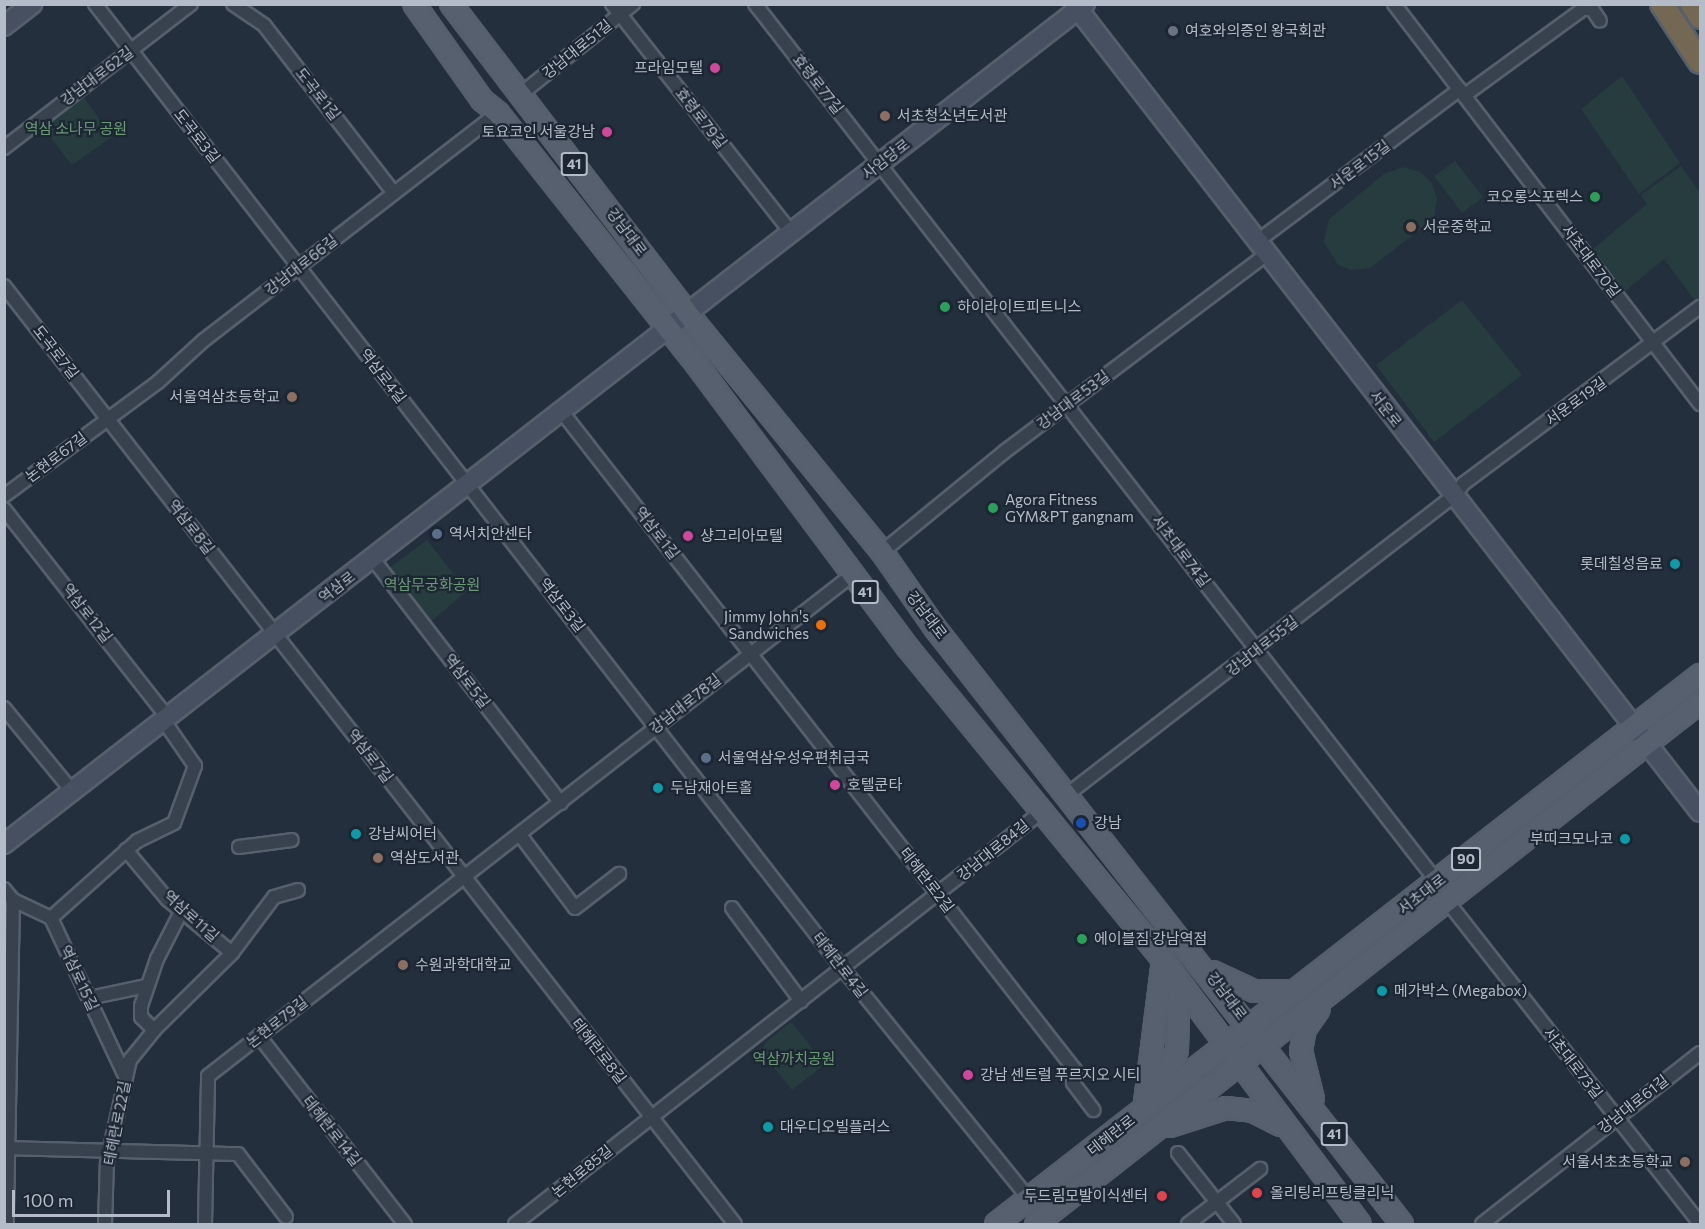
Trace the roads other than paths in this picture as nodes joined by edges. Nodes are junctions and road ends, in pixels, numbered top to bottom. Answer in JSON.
{"nodes":[{"id":1,"x":32,"y":4,"type":"edge"},
{"id":2,"x":95,"y":4,"type":"edge"},
{"id":3,"x":190,"y":4,"type":"edge"},
{"id":4,"x":233,"y":4,"type":"edge"},
{"id":5,"x":414,"y":4,"type":"edge"},
{"id":6,"x":451,"y":4,"type":"edge"},
{"id":7,"x":612,"y":4,"type":"edge"},
{"id":8,"x":633,"y":4,"type":"edge"},
{"id":9,"x":755,"y":4,"type":"edge"},
{"id":10,"x":1394,"y":4,"type":"edge"},
{"id":11,"x":1662,"y":4,"type":"edge"},
{"id":12,"x":1692,"y":4,"type":"edge"},
{"id":13,"x":1079,"y":6,"type":"edge"},
{"id":14,"x":620,"y":15,"type":"junction"},
{"id":15,"x":1701,"y":17,"type":"edge"},
{"id":16,"x":1600,"y":21,"type":"dead end"},
{"id":17,"x":4,"y":26,"type":"edge"},
{"id":18,"x":131,"y":50,"type":"junction"},
{"id":19,"x":1701,"y":62,"type":"edge"},
{"id":20,"x":1462,"y":92,"type":"junction"},
{"id":21,"x":521,"y":94,"type":"junction"},
{"id":22,"x":498,"y":113,"type":"junction"},
{"id":23,"x":4,"y":148,"type":"edge"},
{"id":24,"x":880,"y":163,"type":"junction"},
{"id":25,"x":394,"y":193,"type":"junction"},
{"id":26,"x":791,"y":232,"type":"junction"},
{"id":27,"x":1264,"y":247,"type":"junction"},
{"id":28,"x":298,"y":268,"type":"junction"},
{"id":29,"x":4,"y":286,"type":"edge"},
{"id":30,"x":1701,"y":307,"type":"edge"},
{"id":31,"x":687,"y":313,"type":"junction"},
{"id":32,"x":668,"y":327,"type":"junction"},
{"id":33,"x":1654,"y":344,"type":"junction"},
{"id":34,"x":1701,"y":404,"type":"edge"},
{"id":35,"x":1064,"y":407,"type":"junction"},
{"id":36,"x":562,"y":412,"type":"junction"},
{"id":37,"x":107,"y":418,"type":"junction"},
{"id":38,"x":468,"y":484,"type":"junction"},
{"id":39,"x":4,"y":496,"type":"edge"},
{"id":40,"x":1454,"y":496,"type":"junction"},
{"id":41,"x":4,"y":509,"type":"edge"},
{"id":42,"x":882,"y":552,"type":"junction"},
{"id":43,"x":373,"y":560,"type":"junction"},
{"id":44,"x":852,"y":575,"type":"junction"},
{"id":45,"x":277,"y":635,"type":"junction"},
{"id":46,"x":1256,"y":650,"type":"junction"},
{"id":47,"x":751,"y":654,"type":"junction"},
{"id":48,"x":1701,"y":675,"type":"edge"},
{"id":49,"x":1701,"y":702,"type":"edge"},
{"id":50,"x":4,"y":708,"type":"edge"},
{"id":51,"x":166,"y":719,"type":"junction"},
{"id":52,"x":657,"y":725,"type":"junction"},
{"id":53,"x":1634,"y":728,"type":"junction"},
{"id":54,"x":1647,"y":744,"type":"junction"},
{"id":55,"x":72,"y":791,"type":"junction"},
{"id":56,"x":1068,"y":794,"type":"junction"},
{"id":57,"x":561,"y":803,"type":"junction"},
{"id":58,"x":1044,"y":810,"type":"junction"},
{"id":59,"x":1701,"y":812,"type":"edge"},
{"id":60,"x":519,"y":835,"type":"junction"},
{"id":61,"x":291,"y":840,"type":"dead end"},
{"id":62,"x":4,"y":844,"type":"edge"},
{"id":63,"x":239,"y":847,"type":"dead end"},
{"id":64,"x":126,"y":850,"type":"junction"},
{"id":65,"x":620,"y":874,"type":"dead end"},
{"id":66,"x":464,"y":877,"type":"junction"},
{"id":67,"x":1437,"y":882,"type":"junction"},
{"id":68,"x":4,"y":889,"type":"edge"},
{"id":69,"x":298,"y":890,"type":"dead end"},
{"id":70,"x":938,"y":894,"type":"junction"},
{"id":71,"x":13,"y":900,"type":"junction"},
{"id":72,"x":1447,"y":901,"type":"junction"},
{"id":73,"x":732,"y":908,"type":"dead end"},
{"id":74,"x":182,"y":910,"type":"junction"},
{"id":75,"x":51,"y":918,"type":"junction"},
{"id":76,"x":232,"y":953,"type":"junction"},
{"id":77,"x":1162,"y":960,"type":"junction"},
{"id":78,"x":1204,"y":966,"type":"junction"},
{"id":79,"x":843,"y":969,"type":"junction"},
{"id":80,"x":1179,"y":982,"type":"junction"},
{"id":81,"x":146,"y":987,"type":"junction"},
{"id":82,"x":1298,"y":991,"type":"junction"},
{"id":83,"x":1331,"y":992,"type":"junction"},
{"id":84,"x":89,"y":998,"type":"junction"},
{"id":85,"x":801,"y":1000,"type":"junction"},
{"id":86,"x":1250,"y":1027,"type":"junction"},
{"id":87,"x":154,"y":1030,"type":"junction"},
{"id":88,"x":259,"y":1036,"type":"junction"},
{"id":89,"x":1264,"y":1044,"type":"junction"},
{"id":90,"x":1227,"y":1045,"type":"junction"},
{"id":91,"x":1701,"y":1053,"type":"edge"},
{"id":92,"x":1240,"y":1064,"type":"junction"},
{"id":93,"x":1194,"y":1070,"type":"junction"},
{"id":94,"x":125,"y":1076,"type":"junction"},
{"id":95,"x":1151,"y":1104,"type":"junction"},
{"id":96,"x":1093,"y":1110,"type":"dead end"},
{"id":97,"x":1318,"y":1113,"type":"junction"},
{"id":98,"x":1173,"y":1115,"type":"junction"},
{"id":99,"x":1616,"y":1117,"type":"junction"},
{"id":100,"x":650,"y":1118,"type":"junction"},
{"id":101,"x":1288,"y":1130,"type":"junction"},
{"id":102,"x":1144,"y":1138,"type":"junction"},
{"id":103,"x":6,"y":1148,"type":"edge"},
{"id":104,"x":112,"y":1150,"type":"junction"},
{"id":105,"x":207,"y":1152,"type":"junction"},
{"id":106,"x":1178,"y":1153,"type":"dead end"},
{"id":107,"x":1260,"y":1169,"type":"dead end"},
{"id":108,"x":1029,"y":1199,"type":"junction"},
{"id":109,"x":1217,"y":1202,"type":"junction"},
{"id":110,"x":286,"y":1217,"type":"dead end"},
{"id":111,"x":7,"y":1224,"type":"edge"},
{"id":112,"x":105,"y":1224,"type":"edge"},
{"id":113,"x":205,"y":1224,"type":"edge"},
{"id":114,"x":405,"y":1224,"type":"edge"},
{"id":115,"x":515,"y":1224,"type":"edge"},
{"id":116,"x":735,"y":1224,"type":"edge"},
{"id":117,"x":996,"y":1224,"type":"edge"},
{"id":118,"x":1036,"y":1224,"type":"edge"},
{"id":119,"x":1188,"y":1224,"type":"edge"},
{"id":120,"x":1234,"y":1224,"type":"edge"},
{"id":121,"x":1360,"y":1224,"type":"edge"},
{"id":122,"x":1402,"y":1224,"type":"edge"},
{"id":123,"x":1482,"y":1224,"type":"edge"},
{"id":124,"x":1700,"y":1224,"type":"edge"}],
"edges":[{"from":1,"to":17,"type":"main road"},
{"from":2,"to":18,"type":"street","name":"도곡로3길"},
{"from":3,"to":18,"type":"street","name":"강남대로62길"},
{"from":4,"to":25,"type":"street","name":"도곡로1길"},
{"from":5,"to":22,"type":"main road","name":"강남대로","number":"41"},
{"from":6,"to":21,"type":"main road","name":"강남대로","number":"41"},
{"from":7,"to":14,"type":"street","name":"효령로79길"},
{"from":8,"to":14,"type":"street","name":"강남대로51길"},
{"from":9,"to":24,"type":"street","name":"효령로77길"},
{"from":10,"to":20,"type":"street","name":"서초대로70길"},
{"from":11,"to":19,"type":"highway"},
{"from":12,"to":15,"type":"highway"},
{"from":13,"to":24,"type":"main road","name":"사임당로"},
{"from":13,"to":27,"type":"main road","name":"서운로"},
{"from":14,"to":21,"type":"street","name":"강남대로51길"},
{"from":14,"to":26,"type":"street","name":"효령로79길"},
{"from":16,"to":20,"type":"street","name":"서운로15길"},
{"from":18,"to":23,"type":"street","name":"강남대로62길"},
{"from":18,"to":28,"type":"street","name":"도곡로3길"},
{"from":20,"to":27,"type":"street","name":"서운로15길"},
{"from":20,"to":33,"type":"street","name":"서초대로70길"},
{"from":21,"to":31,"type":"main road","name":"강남대로","number":"41"},
{"from":22,"to":25,"type":"street","name":"강남대로66길"},
{"from":22,"to":32,"type":"main road","name":"강남대로","number":"41"},
{"from":24,"to":26,"type":"main road","name":"사임당로"},
{"from":24,"to":35,"type":"street","name":"서초대로74길"},
{"from":25,"to":28,"type":"street","name":"강남대로66길"},
{"from":26,"to":31,"type":"main road","name":"사임당로"},
{"from":27,"to":35,"type":"street","name":"강남대로53길"},
{"from":27,"to":40,"type":"main road","name":"서운로"},
{"from":28,"to":37,"type":"street","name":"강남대로66길"},
{"from":28,"to":38,"type":"street","name":"역삼로4길"},
{"from":29,"to":37,"type":"street","name":"도곡로7길"},
{"from":30,"to":33,"type":"street","name":"서운로19길"},
{"from":31,"to":32,"type":"main road","name":"사임당로"},
{"from":31,"to":42,"type":"main road","name":"강남대로","number":"41"},
{"from":32,"to":36,"type":"main road","name":"역삼로"},
{"from":32,"to":44,"type":"main road","name":"강남대로","number":"41"},
{"from":33,"to":34,"type":"street","name":"서초대로70길"},
{"from":33,"to":40,"type":"street","name":"서운로19길"},
{"from":35,"to":42,"type":"street","name":"강남대로53길"},
{"from":35,"to":46,"type":"street","name":"서초대로74길"},
{"from":36,"to":38,"type":"main road","name":"역삼로"},
{"from":36,"to":47,"type":"street","name":"역삼로1길"},
{"from":37,"to":39,"type":"street","name":"논현로67길"},
{"from":37,"to":45,"type":"street","name":"역삼로8길"},
{"from":38,"to":43,"type":"main road","name":"역삼로"},
{"from":38,"to":52,"type":"street","name":"역삼로3길"},
{"from":40,"to":46,"type":"street","name":"강남대로55길"},
{"from":40,"to":53,"type":"main road","name":"서운로"},
{"from":41,"to":51,"type":"street","name":"역삼로12길"},
{"from":42,"to":56,"type":"main road","name":"강남대로","number":"41"},
{"from":43,"to":45,"type":"main road","name":"역삼로"},
{"from":43,"to":57,"type":"street","name":"역삼로5길"},
{"from":44,"to":47,"type":"street","name":"강남대로78길"},
{"from":44,"to":58,"type":"main road","name":"강남대로","number":"41"},
{"from":45,"to":51,"type":"main road","name":"역삼로"},
{"from":45,"to":66,"type":"street","name":"역삼로7길"},
{"from":46,"to":56,"type":"street","name":"강남대로55길"},
{"from":46,"to":67,"type":"street","name":"서초대로74길"},
{"from":47,"to":52,"type":"street","name":"강남대로78길"},
{"from":47,"to":70,"type":"street","name":"테헤란로2길"},
{"from":48,"to":53,"type":"main road","name":"서초대로","number":"90"},
{"from":49,"to":54,"type":"main road","name":"서초대로","number":"90"},
{"from":50,"to":55,"type":"street"},
{"from":51,"to":55,"type":"main road","name":"역삼로"},
{"from":51,"to":64,"type":"street"},
{"from":52,"to":57,"type":"street","name":"강남대로78길"},
{"from":52,"to":79,"type":"street","name":"테헤란로4길"},
{"from":53,"to":54,"type":"main road","name":"서운로"},
{"from":53,"to":67,"type":"main road","name":"서초대로","number":"90"},
{"from":54,"to":59,"type":"main road","name":"서운로"},
{"from":54,"to":72,"type":"main road","name":"서초대로","number":"90"},
{"from":55,"to":62,"type":"main road","name":"역삼로"},
{"from":56,"to":78,"type":"main road","name":"강남대로","number":"41"},
{"from":57,"to":60,"type":"street","name":"강남대로78길"},
{"from":58,"to":70,"type":"street","name":"강남대로84길"},
{"from":58,"to":77,"type":"main road","name":"강남대로","number":"41"},
{"from":60,"to":65,"type":"street"},
{"from":60,"to":66,"type":"street","name":"강남대로78길"},
{"from":61,"to":63,"type":"street"},
{"from":64,"to":74,"type":"street","name":"역삼로11길"},
{"from":64,"to":75,"type":"street"},
{"from":66,"to":88,"type":"street","name":"논현로79길"},
{"from":66,"to":100,"type":"street","name":"테헤란로8길"},
{"from":67,"to":82,"type":"main road","name":"서초대로","number":"90"},
{"from":68,"to":71,"type":"street"},
{"from":69,"to":76,"type":"street","name":"테헤란로22길"},
{"from":70,"to":79,"type":"street","name":"강남대로84길"},
{"from":70,"to":96,"type":"street","name":"테헤란로2길"},
{"from":71,"to":75,"type":"street"},
{"from":71,"to":103,"type":"street"},
{"from":72,"to":83,"type":"main road","name":"서초대로","number":"90"},
{"from":72,"to":99,"type":"street","name":"서초대로73길"},
{"from":73,"to":85,"type":"street"},
{"from":74,"to":76,"type":"street","name":"역삼로11길"},
{"from":74,"to":81,"type":"street"},
{"from":75,"to":84,"type":"street","name":"역삼로15길"},
{"from":76,"to":87,"type":"street","name":"테헤란로22길"},
{"from":77,"to":80,"type":"main road","name":"강남대로","number":"41"},
{"from":77,"to":95,"type":"main road"},
{"from":78,"to":82,"type":"main road"},
{"from":78,"to":86,"type":"main road","name":"강남대로","number":"41"},
{"from":79,"to":85,"type":"street","name":"강남대로84길"},
{"from":79,"to":108,"type":"street","name":"테헤란로4길"},
{"from":80,"to":90,"type":"main road","name":"강남대로","number":"41"},
{"from":80,"to":95,"type":"main road"},
{"from":81,"to":84,"type":"street"},
{"from":81,"to":87,"type":"street"},
{"from":82,"to":86,"type":"main road","name":"서초대로","number":"90"},
{"from":83,"to":89,"type":"main road","name":"서초대로","number":"90"},
{"from":83,"to":97,"type":"main road"},
{"from":84,"to":94,"type":"street","name":"역삼로15길"},
{"from":85,"to":100,"type":"street","name":"강남대로84길"},
{"from":86,"to":89,"type":"main road","name":"강남대로","number":"41"},
{"from":86,"to":90,"type":"main road","name":"서초대로","number":"90"},
{"from":87,"to":94,"type":"street","name":"테헤란로22길"},
{"from":88,"to":105,"type":"street","name":"논현로79길"},
{"from":88,"to":114,"type":"street","name":"테헤란로14길"},
{"from":89,"to":92,"type":"main road","name":"테헤란로","number":"90"},
{"from":89,"to":97,"type":"main road","name":"강남대로","number":"41"},
{"from":90,"to":92,"type":"main road","name":"강남대로","number":"41"},
{"from":90,"to":93,"type":"main road","name":"테헤란로","number":"90"},
{"from":91,"to":99,"type":"street","name":"강남대로61길"},
{"from":92,"to":98,"type":"main road","name":"테헤란로","number":"90"},
{"from":92,"to":101,"type":"main road","name":"강남대로","number":"41"},
{"from":93,"to":95,"type":"main road","name":"테헤란로","number":"90"},
{"from":93,"to":98,"type":"main road"},
{"from":94,"to":104,"type":"street","name":"테헤란로22길"},
{"from":95,"to":108,"type":"main road","name":"테헤란로","number":"90"},
{"from":97,"to":122,"type":"main road","name":"강남대로","number":"41"},
{"from":98,"to":102,"type":"main road","name":"테헤란로","number":"90"},
{"from":99,"to":123,"type":"street","name":"강남대로61길"},
{"from":99,"to":124,"type":"street","name":"서초대로73길"},
{"from":100,"to":115,"type":"street","name":"논현로85길"},
{"from":100,"to":116,"type":"street","name":"테헤란로8길"},
{"from":101,"to":102,"type":"main road"},
{"from":101,"to":121,"type":"main road","name":"강남대로","number":"41"},
{"from":102,"to":118,"type":"main road","name":"테헤란로","number":"90"},
{"from":103,"to":104,"type":"street"},
{"from":103,"to":111,"type":"street"},
{"from":104,"to":105,"type":"street"},
{"from":104,"to":112,"type":"street","name":"테헤란로22길"},
{"from":105,"to":110,"type":"street"},
{"from":105,"to":113,"type":"street","name":"논현로79길"},
{"from":106,"to":109,"type":"street"},
{"from":107,"to":109,"type":"street"},
{"from":108,"to":117,"type":"main road","name":"테헤란로","number":"90"},
{"from":109,"to":119,"type":"street"},
{"from":109,"to":120,"type":"street"}]}
